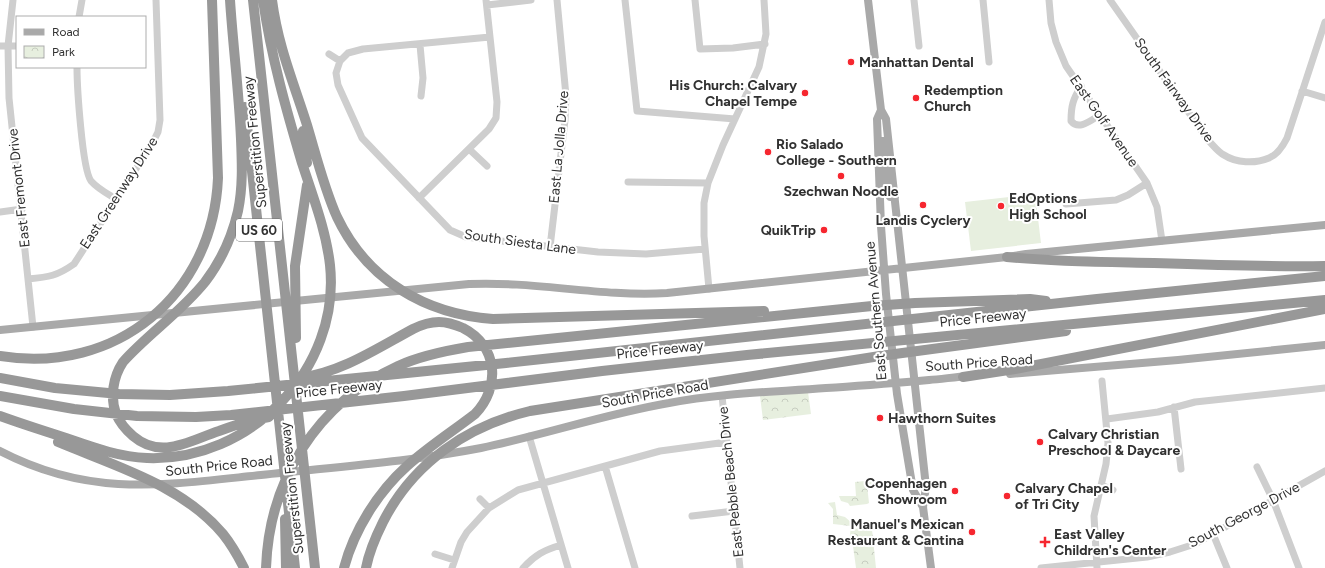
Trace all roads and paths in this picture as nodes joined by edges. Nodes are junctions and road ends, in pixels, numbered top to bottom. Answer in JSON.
{"nodes":[{"id":1,"x":13,"y":0,"type":"edge"},
{"id":2,"x":82,"y":0,"type":"edge"},
{"id":3,"x":156,"y":0,"type":"edge"},
{"id":4,"x":212,"y":0,"type":"edge"},
{"id":5,"x":230,"y":0,"type":"edge"},
{"id":6,"x":234,"y":0,"type":"edge"},
{"id":7,"x":253,"y":0,"type":"edge"},
{"id":8,"x":263,"y":0,"type":"edge"},
{"id":9,"x":272,"y":0,"type":"edge"},
{"id":10,"x":531,"y":0,"type":"edge"},
{"id":11,"x":557,"y":0,"type":"edge"},
{"id":12,"x":625,"y":0,"type":"edge"},
{"id":13,"x":695,"y":0,"type":"edge"},
{"id":14,"x":764,"y":0,"type":"edge"},
{"id":15,"x":868,"y":0,"type":"edge"},
{"id":16,"x":914,"y":0,"type":"edge"},
{"id":17,"x":983,"y":0,"type":"edge"},
{"id":18,"x":1049,"y":0,"type":"edge"},
{"id":19,"x":1110,"y":0,"type":"edge"},
{"id":20,"x":486,"y":2,"type":"edge"},
{"id":21,"x":79,"y":16,"type":"edge"},
{"id":22,"x":1325,"y":22,"type":"edge"},
{"id":23,"x":490,"y":37,"type":"junction"},
{"id":24,"x":765,"y":44,"type":"junction"},
{"id":25,"x":420,"y":45,"type":"junction"},
{"id":26,"x":0,"y":46,"type":"edge"},
{"id":27,"x":8,"y":46,"type":"junction"},
{"id":28,"x":16,"y":46,"type":"edge"},
{"id":29,"x":919,"y":46,"type":"dead end"},
{"id":30,"x":329,"y":54,"type":"dead end"},
{"id":31,"x":340,"y":61,"type":"junction"},
{"id":32,"x":989,"y":62,"type":"dead end"},
{"id":33,"x":77,"y":68,"type":"edge"},
{"id":34,"x":1081,"y":86,"type":"junction"},
{"id":35,"x":293,"y":87,"type":"junction"},
{"id":36,"x":1302,"y":91,"type":"junction"},
{"id":37,"x":421,"y":96,"type":"dead end"},
{"id":38,"x":1325,"y":98,"type":"edge"},
{"id":39,"x":880,"y":110,"type":"junction"},
{"id":40,"x":1100,"y":114,"type":"junction"},
{"id":41,"x":735,"y":119,"type":"junction"},
{"id":42,"x":877,"y":119,"type":"junction"},
{"id":43,"x":469,"y":149,"type":"junction"},
{"id":44,"x":487,"y":166,"type":"dead end"},
{"id":45,"x":628,"y":182,"type":"dead end"},
{"id":46,"x":708,"y":183,"type":"junction"},
{"id":47,"x":1147,"y":183,"type":"junction"},
{"id":48,"x":895,"y":197,"type":"junction"},
{"id":49,"x":419,"y":198,"type":"junction"},
{"id":50,"x":116,"y":199,"type":"junction"},
{"id":51,"x":1066,"y":204,"type":"dead end"},
{"id":52,"x":22,"y":209,"type":"junction"},
{"id":53,"x":0,"y":212,"type":"edge"},
{"id":54,"x":1325,"y":225,"type":"edge"},
{"id":55,"x":1162,"y":241,"type":"junction"},
{"id":56,"x":550,"y":246,"type":"junction"},
{"id":57,"x":705,"y":249,"type":"junction"},
{"id":58,"x":1007,"y":257,"type":"junction"},
{"id":59,"x":1325,"y":266,"type":"edge"},
{"id":60,"x":902,"y":268,"type":"junction"},
{"id":61,"x":884,"y":270,"type":"junction"},
{"id":62,"x":1325,"y":276,"type":"edge"},
{"id":63,"x":28,"y":279,"type":"junction"},
{"id":64,"x":709,"y":289,"type":"junction"},
{"id":65,"x":1325,"y":300,"type":"edge"},
{"id":66,"x":1060,"y":303,"type":"junction"},
{"id":67,"x":1325,"y":309,"type":"edge"},
{"id":68,"x":804,"y":312,"type":"junction"},
{"id":69,"x":1135,"y":318,"type":"junction"},
{"id":70,"x":33,"y":327,"type":"junction"},
{"id":71,"x":0,"y":330,"type":"edge"},
{"id":72,"x":1325,"y":345,"type":"edge"},
{"id":73,"x":0,"y":356,"type":"edge"},
{"id":74,"x":963,"y":376,"type":"junction"},
{"id":75,"x":0,"y":378,"type":"edge"},
{"id":76,"x":311,"y":379,"type":"junction"},
{"id":77,"x":915,"y":381,"type":"junction"},
{"id":78,"x":1102,"y":381,"type":"dead end"},
{"id":79,"x":896,"y":383,"type":"junction"},
{"id":80,"x":1325,"y":388,"type":"edge"},
{"id":81,"x":0,"y":396,"type":"edge"},
{"id":82,"x":722,"y":396,"type":"junction"},
{"id":83,"x":1174,"y":407,"type":"junction"},
{"id":84,"x":268,"y":414,"type":"junction"},
{"id":85,"x":0,"y":416,"type":"edge"},
{"id":86,"x":1107,"y":419,"type":"junction"},
{"id":87,"x":15,"y":422,"type":"junction"},
{"id":88,"x":299,"y":428,"type":"junction"},
{"id":89,"x":529,"y":436,"type":"junction"},
{"id":90,"x":727,"y":442,"type":"junction"},
{"id":91,"x":0,"y":451,"type":"edge"},
{"id":92,"x":284,"y":461,"type":"junction"},
{"id":93,"x":605,"y":466,"type":"junction"},
{"id":94,"x":1257,"y":467,"type":"dead end"},
{"id":95,"x":1181,"y":469,"type":"dead end"},
{"id":96,"x":1325,"y":471,"type":"edge"},
{"id":97,"x":543,"y":483,"type":"junction"},
{"id":98,"x":1101,"y":485,"type":"junction"},
{"id":99,"x":1113,"y":490,"type":"dead end"},
{"id":100,"x":480,"y":499,"type":"dead end"},
{"id":101,"x":1273,"y":500,"type":"junction"},
{"id":102,"x":923,"y":507,"type":"junction"},
{"id":103,"x":489,"y":508,"type":"junction"},
{"id":104,"x":734,"y":511,"type":"junction"},
{"id":105,"x":692,"y":516,"type":"dead end"},
{"id":106,"x":1214,"y":534,"type":"junction"},
{"id":107,"x":561,"y":545,"type":"junction"},
{"id":108,"x":435,"y":554,"type":"dead end"},
{"id":109,"x":454,"y":560,"type":"junction"},
{"id":110,"x":1097,"y":565,"type":"edge"},
{"id":111,"x":244,"y":568,"type":"edge"},
{"id":112,"x":266,"y":568,"type":"edge"},
{"id":113,"x":286,"y":568,"type":"edge"},
{"id":114,"x":295,"y":568,"type":"edge"},
{"id":115,"x":315,"y":568,"type":"edge"},
{"id":116,"x":344,"y":568,"type":"edge"},
{"id":117,"x":366,"y":568,"type":"edge"},
{"id":118,"x":452,"y":568,"type":"edge"},
{"id":119,"x":523,"y":568,"type":"edge"},
{"id":120,"x":568,"y":568,"type":"edge"},
{"id":121,"x":635,"y":568,"type":"edge"},
{"id":122,"x":740,"y":568,"type":"edge"},
{"id":123,"x":930,"y":568,"type":"edge"},
{"id":124,"x":1041,"y":568,"type":"edge"},
{"id":125,"x":1226,"y":568,"type":"edge"},
{"id":126,"x":1299,"y":568,"type":"edge"}],
"edges":[{"from":1,"to":27,"type":"street","name":"East Fremont Drive"},
{"from":2,"to":21,"type":"street"},
{"from":3,"to":50,"type":"street","name":"East Greenway Drive"},
{"from":4,"to":73,"type":"highway"},
{"from":5,"to":84,"type":"highway"},
{"from":6,"to":92,"type":"highway","name":"Superstition Freeway","number":"US 60"},
{"from":7,"to":88,"type":"highway","name":"Superstition Freeway","number":"US 60"},
{"from":8,"to":87,"type":"highway"},
{"from":9,"to":35,"type":"highway"},
{"from":10,"to":20,"type":"street"},
{"from":11,"to":56,"type":"street","name":"East La Jolla Drive"},
{"from":12,"to":41,"type":"street"},
{"from":13,"to":24,"type":"street"},
{"from":14,"to":24,"type":"street"},
{"from":15,"to":39,"type":"main road","name":"East Southern Avenue"},
{"from":16,"to":29,"type":"street"},
{"from":17,"to":32,"type":"street"},
{"from":18,"to":34,"type":"street","name":"East Golf Avenue"},
{"from":19,"to":36,"type":"street","name":"South Fairway Drive"},
{"from":20,"to":23,"type":"street"},
{"from":22,"to":36,"type":"street","name":"South Fairway Drive"},
{"from":23,"to":25,"type":"street"},
{"from":23,"to":43,"type":"street"},
{"from":24,"to":41,"type":"street"},
{"from":25,"to":31,"type":"street"},
{"from":25,"to":37,"type":"street"},
{"from":26,"to":27,"type":"street"},
{"from":27,"to":28,"type":"street"},
{"from":27,"to":52,"type":"street","name":"East Fremont Drive"},
{"from":30,"to":31,"type":"street"},
{"from":31,"to":49,"type":"street","name":"South Siesta Lane"},
{"from":33,"to":50,"type":"street"},
{"from":34,"to":40,"type":"street","name":"East Golf Avenue"},
{"from":34,"to":40,"type":"street"},
{"from":35,"to":68,"type":"highway"},
{"from":35,"to":88,"type":"highway"},
{"from":36,"to":38,"type":"street"},
{"from":39,"to":42,"type":"main road","name":"East Southern Avenue"},
{"from":39,"to":48,"type":"main road","name":"East Southern Avenue"},
{"from":40,"to":47,"type":"street","name":"East Golf Avenue"},
{"from":41,"to":46,"type":"street"},
{"from":42,"to":48,"type":"main road"},
{"from":42,"to":61,"type":"main road","name":"East Southern Avenue"},
{"from":43,"to":44,"type":"street"},
{"from":43,"to":49,"type":"street"},
{"from":45,"to":46,"type":"street"},
{"from":46,"to":57,"type":"street"},
{"from":47,"to":51,"type":"street"},
{"from":47,"to":55,"type":"street","name":"East Golf Avenue"},
{"from":48,"to":60,"type":"main road","name":"East Southern Avenue"},
{"from":49,"to":56,"type":"street","name":"South Siesta Lane"},
{"from":50,"to":63,"type":"street","name":"East Greenway Drive"},
{"from":52,"to":53,"type":"street"},
{"from":52,"to":63,"type":"street","name":"East Fremont Drive"},
{"from":54,"to":55,"type":"main road"},
{"from":55,"to":58,"type":"main road"},
{"from":56,"to":57,"type":"street","name":"South Siesta Lane"},
{"from":57,"to":64,"type":"street"},
{"from":58,"to":59,"type":"highway"},
{"from":58,"to":60,"type":"main road"},
{"from":60,"to":61,"type":"main road"},
{"from":60,"to":77,"type":"main road","name":"East Southern Avenue"},
{"from":61,"to":64,"type":"main road"},
{"from":61,"to":79,"type":"main road","name":"East Southern Avenue"},
{"from":62,"to":66,"type":"highway","name":"Price Freeway"},
{"from":63,"to":70,"type":"street","name":"East Fremont Drive"},
{"from":64,"to":70,"type":"main road"},
{"from":65,"to":69,"type":"highway","name":"Price Freeway"},
{"from":66,"to":68,"type":"highway"},
{"from":66,"to":76,"type":"highway","name":"Price Freeway"},
{"from":67,"to":74,"type":"highway"},
{"from":68,"to":112,"type":"highway"},
{"from":69,"to":84,"type":"highway","name":"Price Freeway"},
{"from":69,"to":117,"type":"highway"},
{"from":70,"to":71,"type":"main road"},
{"from":72,"to":74,"type":"main road","name":"South Price Road"},
{"from":74,"to":77,"type":"main road","name":"South Price Road"},
{"from":75,"to":76,"type":"highway"},
{"from":76,"to":116,"type":"highway"},
{"from":77,"to":79,"type":"main road","name":"South Price Road"},
{"from":77,"to":102,"type":"main road","name":"East Southern Avenue"},
{"from":78,"to":86,"type":"street"},
{"from":79,"to":82,"type":"main road","name":"South Price Road"},
{"from":79,"to":102,"type":"main road","name":"East Southern Avenue"},
{"from":80,"to":83,"type":"street"},
{"from":81,"to":84,"type":"highway","name":"Price Freeway"},
{"from":82,"to":89,"type":"main road","name":"South Price Road"},
{"from":82,"to":90,"type":"street","name":"East Pebble Beach Drive"},
{"from":83,"to":86,"type":"street"},
{"from":83,"to":95,"type":"street"},
{"from":85,"to":87,"type":"highway"},
{"from":86,"to":98,"type":"street"},
{"from":87,"to":111,"type":"highway"},
{"from":88,"to":115,"type":"highway","name":"Superstition Freeway","number":"US 60"},
{"from":89,"to":91,"type":"main road","name":"South Price Road"},
{"from":89,"to":97,"type":"street"},
{"from":90,"to":93,"type":"street"},
{"from":90,"to":104,"type":"street","name":"East Pebble Beach Drive"},
{"from":92,"to":113,"type":"highway"},
{"from":92,"to":114,"type":"highway","name":"Superstition Freeway","number":"US 60"},
{"from":93,"to":97,"type":"street"},
{"from":93,"to":121,"type":"street"},
{"from":94,"to":101,"type":"street"},
{"from":96,"to":101,"type":"street","name":"South George Drive"},
{"from":97,"to":103,"type":"street"},
{"from":97,"to":107,"type":"street"},
{"from":98,"to":99,"type":"street"},
{"from":98,"to":110,"type":"street"},
{"from":100,"to":103,"type":"street"},
{"from":101,"to":106,"type":"street","name":"South George Drive"},
{"from":101,"to":126,"type":"street"},
{"from":102,"to":123,"type":"main road","name":"East Southern Avenue"},
{"from":103,"to":109,"type":"street"},
{"from":104,"to":105,"type":"street"},
{"from":104,"to":122,"type":"street","name":"East Pebble Beach Drive"},
{"from":106,"to":110,"type":"street","name":"South George Drive"},
{"from":106,"to":125,"type":"street"},
{"from":107,"to":119,"type":"street"},
{"from":107,"to":120,"type":"street"},
{"from":108,"to":109,"type":"street"},
{"from":109,"to":118,"type":"street"},
{"from":110,"to":124,"type":"street","name":"South George Drive"}]}
